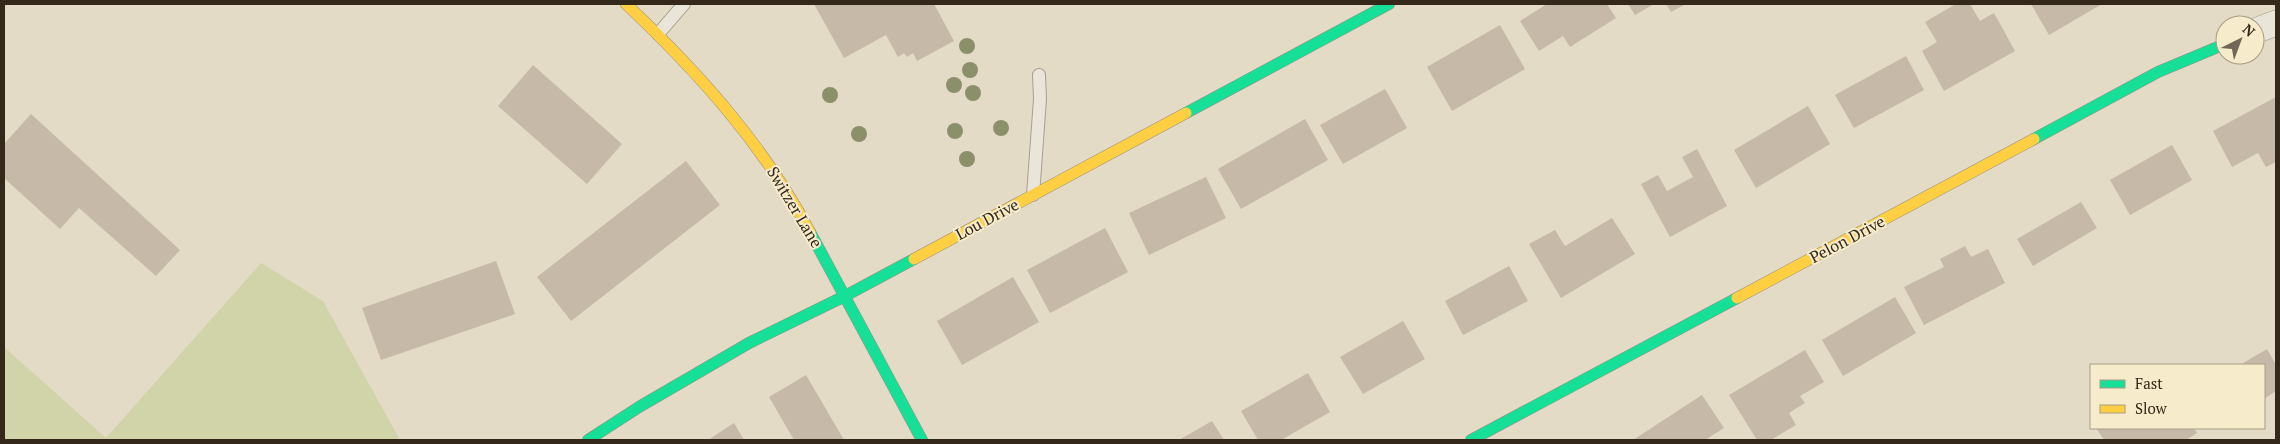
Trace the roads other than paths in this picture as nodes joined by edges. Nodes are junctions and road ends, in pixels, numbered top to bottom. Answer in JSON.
{"nodes":[{"id":1,"x":626,"y":4,"type":"edge"},
{"id":2,"x":684,"y":4,"type":"edge"},
{"id":3,"x":1389,"y":4,"type":"edge"},
{"id":4,"x":658,"y":34,"type":"junction"},
{"id":5,"x":2215,"y":48,"type":"edge"},
{"id":6,"x":1039,"y":75,"type":"dead end"},
{"id":7,"x":1033,"y":195,"type":"junction"},
{"id":8,"x":845,"y":296,"type":"junction"},
{"id":9,"x":588,"y":440,"type":"edge"},
{"id":10,"x":922,"y":440,"type":"edge"},
{"id":11,"x":1471,"y":440,"type":"edge"}],
"edges":[{"from":1,"to":4,"type":"street","name":"Switzer Lane"},
{"from":2,"to":4,"type":"lane"},
{"from":3,"to":7,"type":"street","name":"Lou Drive"},
{"from":4,"to":8,"type":"street","name":"Switzer Lane"},
{"from":5,"to":11,"type":"street","name":"Pelon Drive"},
{"from":6,"to":7,"type":"lane"},
{"from":7,"to":8,"type":"street","name":"Lou Drive"},
{"from":8,"to":9,"type":"street","name":"Lou Drive"},
{"from":8,"to":10,"type":"street","name":"Switzer Lane"}]}
